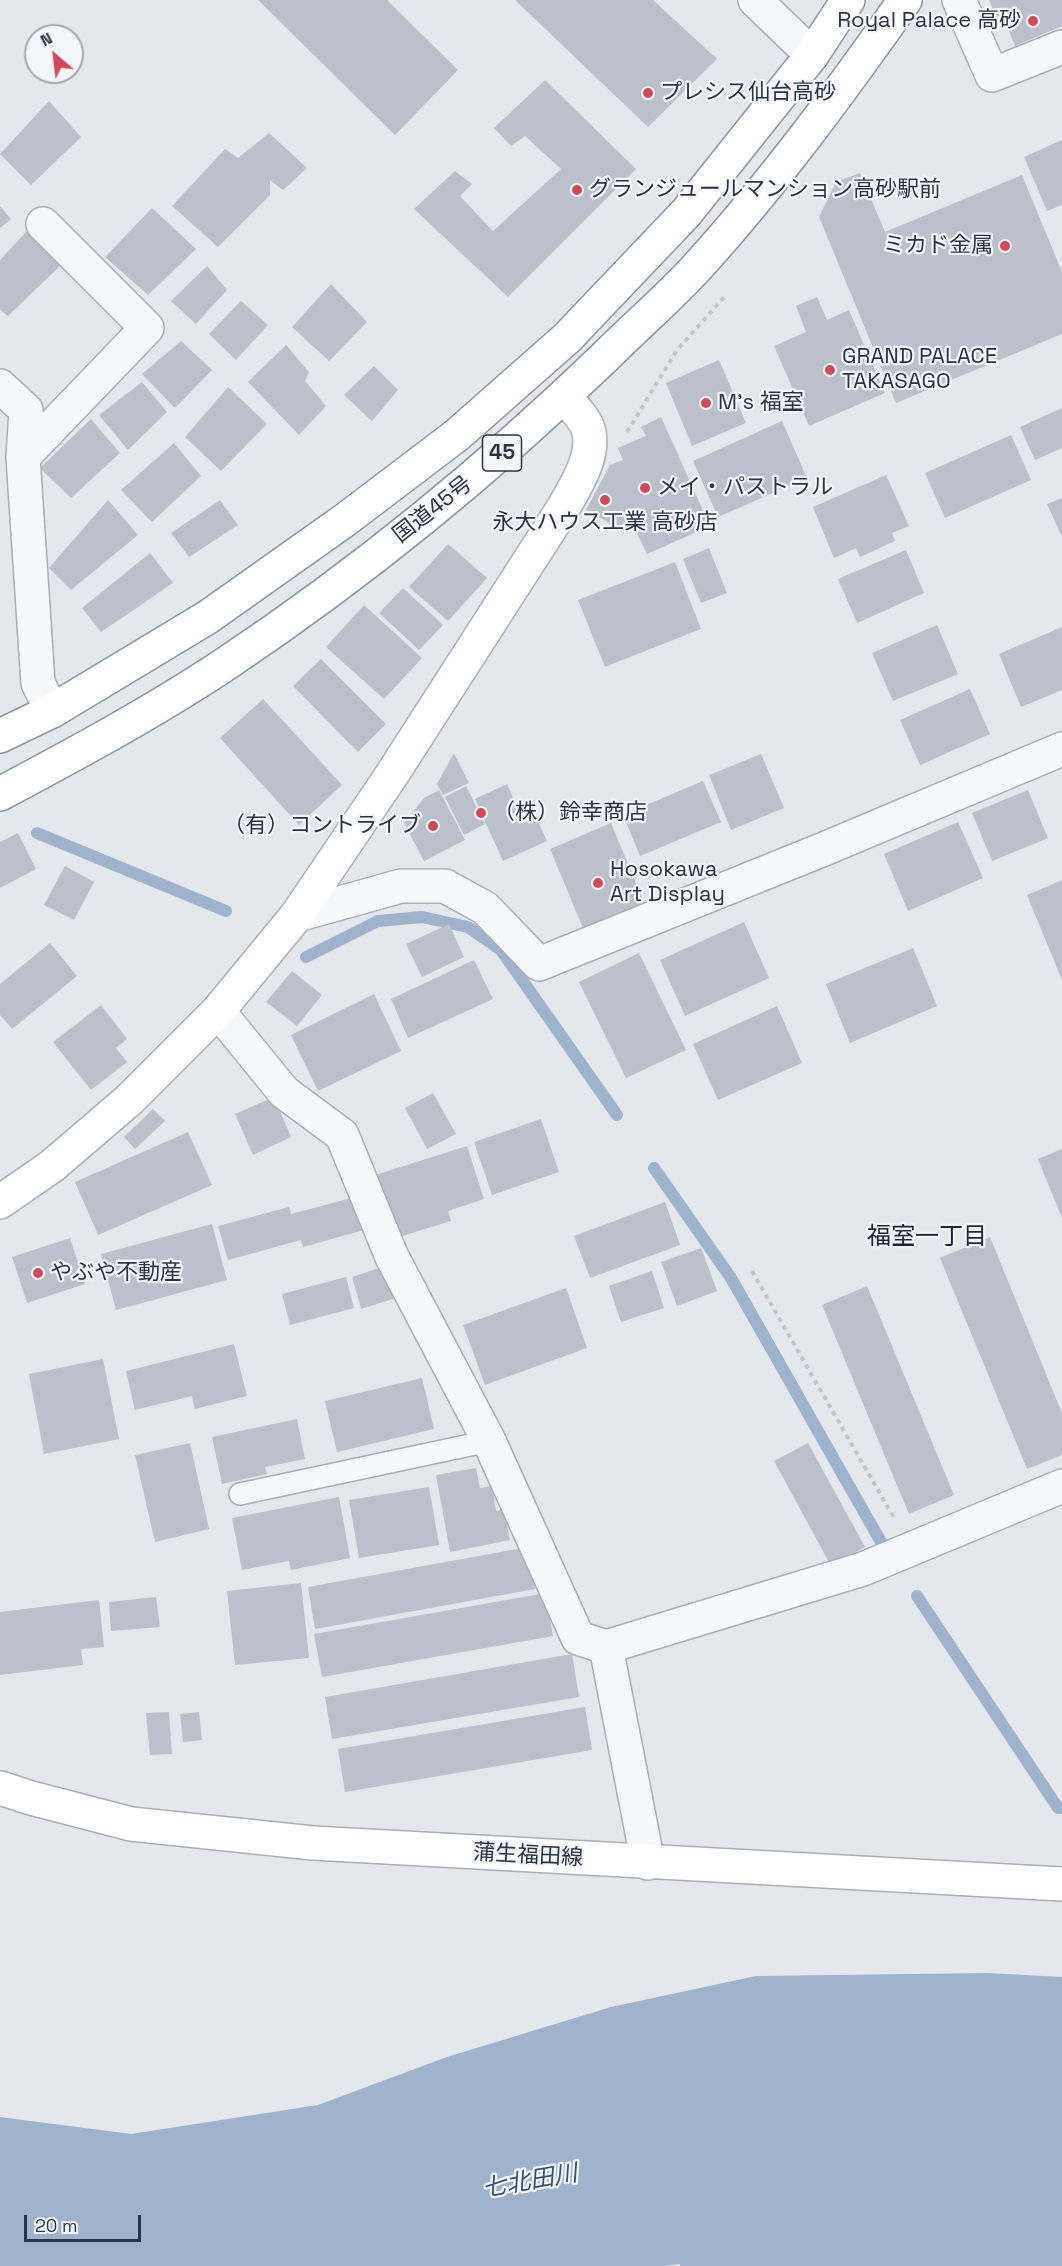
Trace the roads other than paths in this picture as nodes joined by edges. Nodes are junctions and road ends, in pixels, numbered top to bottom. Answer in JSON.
{"nodes":[{"id":1,"x":755,"y":0,"type":"edge"},
{"id":2,"x":848,"y":0,"type":"edge"},
{"id":3,"x":905,"y":0,"type":"edge"},
{"id":4,"x":959,"y":0,"type":"edge"},
{"id":5,"x":1062,"y":47,"type":"edge"},
{"id":6,"x":812,"y":55,"type":"junction"},
{"id":7,"x":43,"y":224,"type":"dead end"},
{"id":8,"x":0,"y":386,"type":"edge"},
{"id":9,"x":564,"y":396,"type":"junction"},
{"id":10,"x":23,"y":457,"type":"junction"},
{"id":11,"x":52,"y":711,"type":"junction"},
{"id":12,"x":0,"y":736,"type":"edge"},
{"id":13,"x":1062,"y":749,"type":"edge"},
{"id":14,"x":0,"y":794,"type":"edge"},
{"id":15,"x":297,"y":915,"type":"junction"},
{"id":16,"x":218,"y":1011,"type":"junction"},
{"id":17,"x":0,"y":1202,"type":"edge"},
{"id":18,"x":489,"y":1441,"type":"junction"},
{"id":19,"x":1062,"y":1486,"type":"edge"},
{"id":20,"x":240,"y":1494,"type":"dead end"},
{"id":21,"x":606,"y":1647,"type":"junction"},
{"id":22,"x":0,"y":1788,"type":"edge"},
{"id":23,"x":648,"y":1863,"type":"junction"},
{"id":24,"x":1062,"y":1884,"type":"edge"}],
"edges":[{"from":1,"to":6,"type":"street"},
{"from":2,"to":6,"type":"main road","name":"国道45号","number":"45"},
{"from":3,"to":9,"type":"main road","name":"国道45号","number":"45"},
{"from":4,"to":5,"type":"street"},
{"from":6,"to":11,"type":"main road","name":"国道45号","number":"45"},
{"from":7,"to":10,"type":"street"},
{"from":8,"to":10,"type":"street"},
{"from":9,"to":14,"type":"main road","name":"国道45号","number":"45"},
{"from":9,"to":15,"type":"main road"},
{"from":10,"to":11,"type":"street"},
{"from":11,"to":12,"type":"main road","name":"国道45号","number":"45"},
{"from":13,"to":15,"type":"street"},
{"from":15,"to":16,"type":"main road"},
{"from":16,"to":17,"type":"main road"},
{"from":16,"to":18,"type":"street"},
{"from":18,"to":20,"type":"lane"},
{"from":18,"to":21,"type":"street"},
{"from":19,"to":21,"type":"street"},
{"from":21,"to":23,"type":"street"},
{"from":22,"to":23,"type":"main road","name":"蒲生福田線"},
{"from":23,"to":24,"type":"main road","name":"蒲生福田線"}]}
